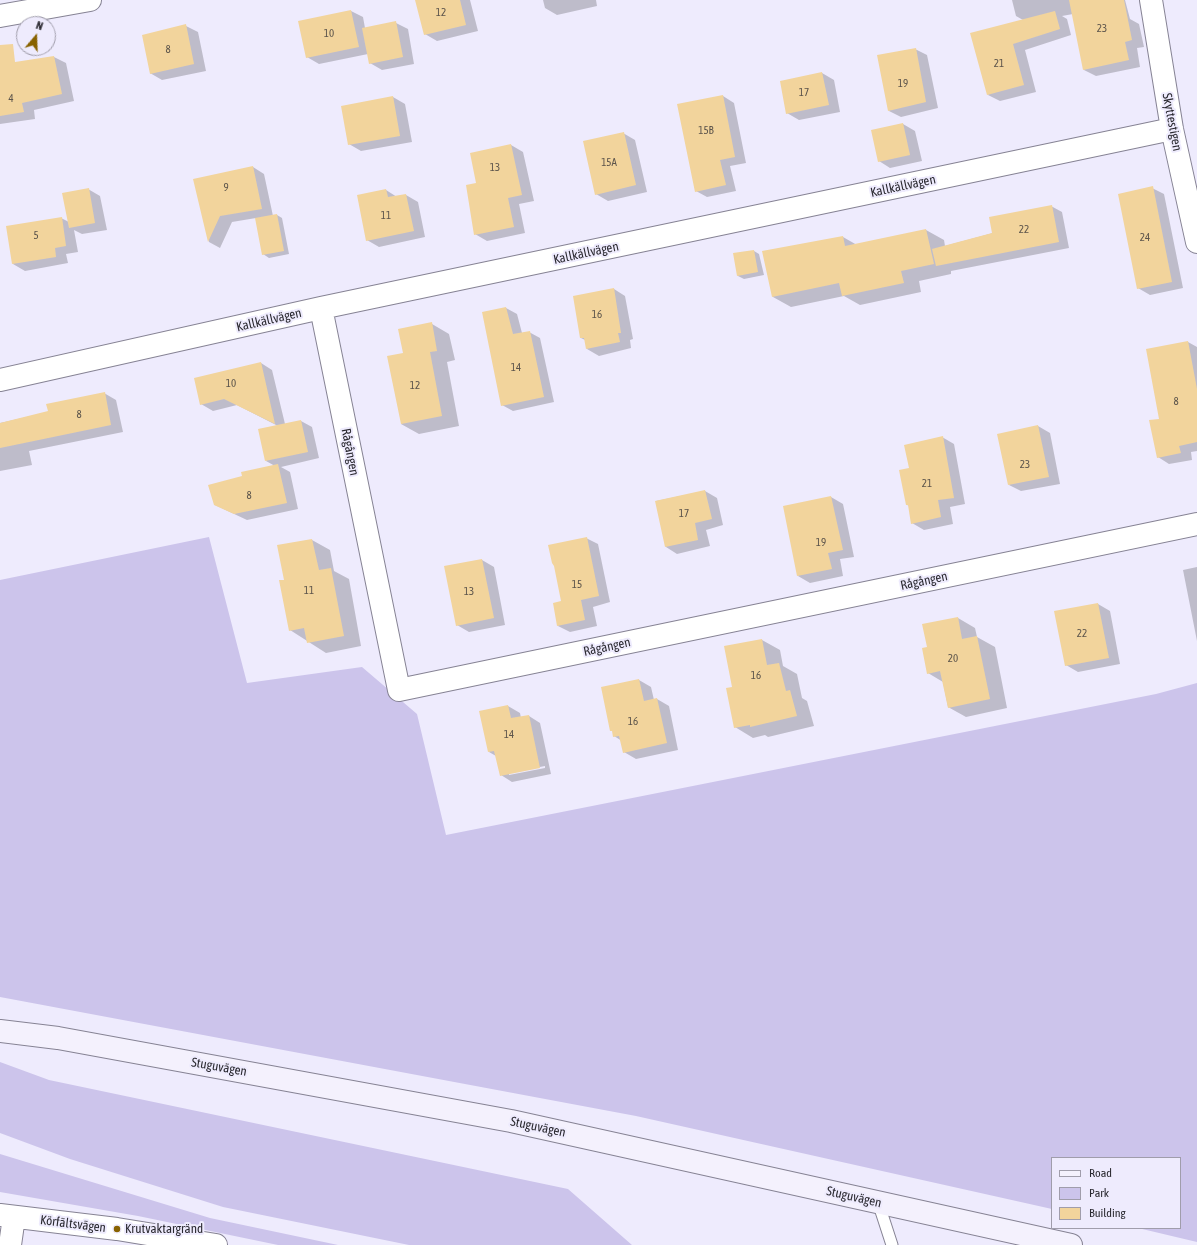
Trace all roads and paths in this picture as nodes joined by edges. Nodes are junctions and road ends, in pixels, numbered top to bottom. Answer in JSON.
{"nodes":[{"id":1,"x":90,"y":0,"type":"edge"},
{"id":2,"x":1151,"y":0,"type":"edge"},
{"id":3,"x":0,"y":16,"type":"edge"},
{"id":4,"x":1172,"y":130,"type":"junction"},
{"id":5,"x":1197,"y":242,"type":"edge"},
{"id":6,"x":321,"y":308,"type":"junction"},
{"id":7,"x":0,"y":380,"type":"edge"},
{"id":8,"x":1197,"y":524,"type":"edge"},
{"id":9,"x":0,"y":1031,"type":"edge"},
{"id":10,"x":878,"y":1202,"type":"junction"},
{"id":11,"x":7,"y":1216,"type":"edge"},
{"id":12,"x":10,"y":1245,"type":"edge"},
{"id":13,"x":216,"y":1245,"type":"edge"},
{"id":14,"x":892,"y":1245,"type":"edge"},
{"id":15,"x":1071,"y":1245,"type":"edge"}],
"edges":[{"from":1,"to":3,"type":"street"},
{"from":2,"to":4,"type":"street","name":"Skyttestigen"},
{"from":4,"to":5,"type":"street","name":"Skyttestigen"},
{"from":4,"to":6,"type":"street","name":"Kallkällvägen"},
{"from":6,"to":7,"type":"street","name":"Kallkällvägen"},
{"from":6,"to":8,"type":"street","name":"Rågången"},
{"from":9,"to":10,"type":"main road","name":"Stuguvägen"},
{"from":10,"to":14,"type":"lane"},
{"from":10,"to":15,"type":"main road","name":"Stuguvägen"},
{"from":11,"to":12,"type":"street"},
{"from":11,"to":13,"type":"street","name":"Körfältsvägen"}]}
